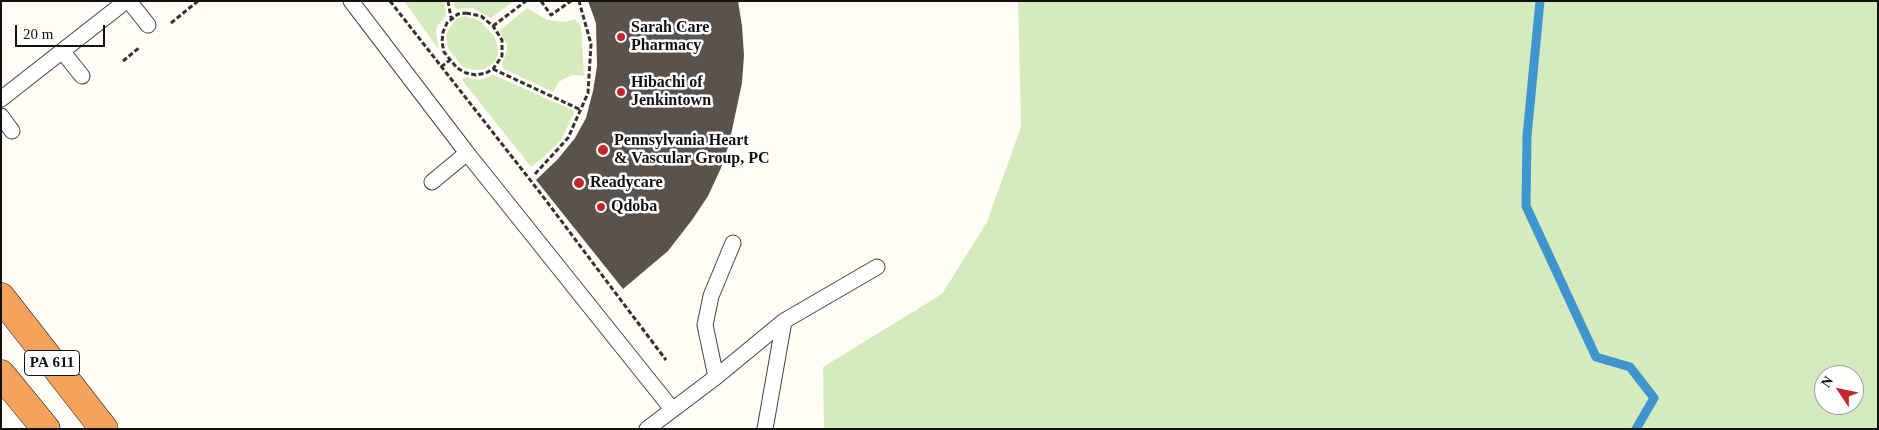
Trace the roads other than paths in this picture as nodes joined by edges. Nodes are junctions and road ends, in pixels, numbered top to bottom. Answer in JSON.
{"nodes":[{"id":1,"x":127,"y":1,"type":"edge"},
{"id":2,"x":351,"y":1,"type":"edge"},
{"id":3,"x":148,"y":25,"type":"dead end"},
{"id":4,"x":62,"y":52,"type":"junction"},
{"id":5,"x":82,"y":76,"type":"dead end"},
{"id":6,"x":1,"y":99,"type":"edge"},
{"id":7,"x":1,"y":116,"type":"edge"},
{"id":8,"x":12,"y":131,"type":"dead end"},
{"id":9,"x":467,"y":153,"type":"junction"},
{"id":10,"x":432,"y":182,"type":"dead end"},
{"id":11,"x":734,"y":243,"type":"dead end"},
{"id":12,"x":877,"y":267,"type":"dead end"},
{"id":13,"x":1,"y":297,"type":"edge"},
{"id":14,"x":784,"y":321,"type":"junction"},
{"id":15,"x":1,"y":374,"type":"edge"},
{"id":16,"x":716,"y":377,"type":"junction"},
{"id":17,"x":668,"y":419,"type":"edge"},
{"id":18,"x":46,"y":429,"type":"edge"},
{"id":19,"x":104,"y":429,"type":"edge"},
{"id":20,"x":647,"y":429,"type":"edge"},
{"id":21,"x":765,"y":429,"type":"edge"}],
"edges":[{"from":1,"to":3,"type":"lane"},
{"from":1,"to":4,"type":"lane"},
{"from":2,"to":9,"type":"lane"},
{"from":4,"to":5,"type":"lane"},
{"from":4,"to":6,"type":"lane"},
{"from":7,"to":8,"type":"lane"},
{"from":9,"to":10,"type":"lane"},
{"from":9,"to":17,"type":"lane"},
{"from":11,"to":16,"type":"lane"},
{"from":12,"to":14,"type":"lane"},
{"from":13,"to":19,"type":"highway","number":"PA 611"},
{"from":14,"to":16,"type":"lane"},
{"from":14,"to":21,"type":"lane"},
{"from":15,"to":18,"type":"highway","number":"PA 611"},
{"from":16,"to":17,"type":"lane"},
{"from":17,"to":20,"type":"lane"}]}
